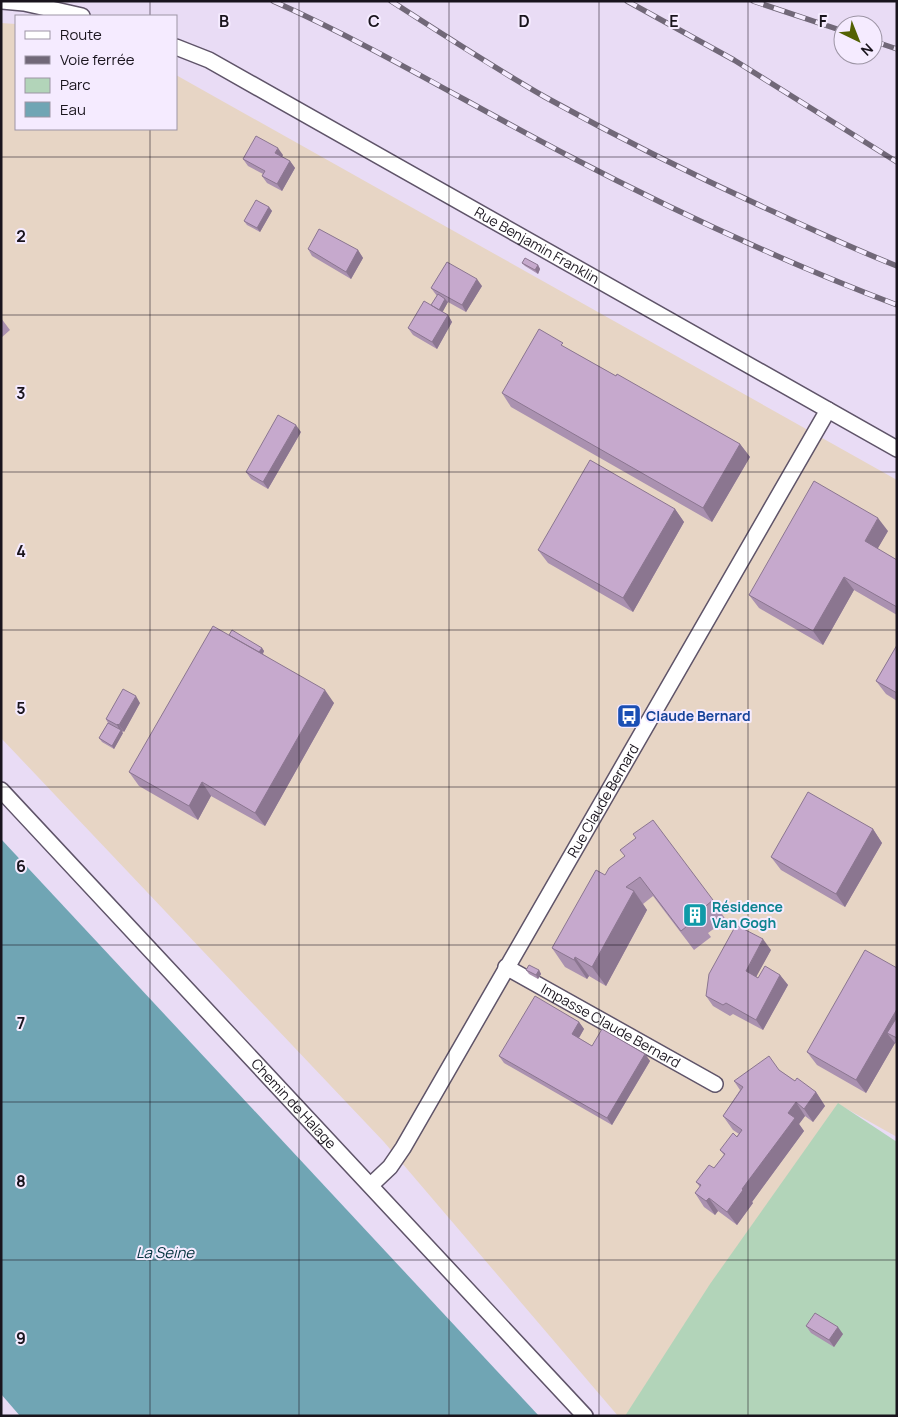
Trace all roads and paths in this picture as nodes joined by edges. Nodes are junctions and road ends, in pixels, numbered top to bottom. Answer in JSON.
{"nodes":[{"id":1,"x":2,"y":1,"type":"edge"},
{"id":2,"x":78,"y":15,"type":"edge"},
{"id":3,"x":178,"y":48,"type":"edge"},
{"id":4,"x":828,"y":410,"type":"junction"},
{"id":5,"x":897,"y":449,"type":"edge"},
{"id":6,"x":1,"y":790,"type":"edge"},
{"id":7,"x":506,"y":967,"type":"junction"},
{"id":8,"x":715,"y":1084,"type":"dead end"},
{"id":9,"x":371,"y":1185,"type":"junction"},
{"id":10,"x":585,"y":1416,"type":"edge"}],
"edges":[{"from":1,"to":2,"type":"street"},
{"from":3,"to":4,"type":"street","name":"Rue Benjamin Franklin"},
{"from":4,"to":5,"type":"street","name":"Rue Benjamin Franklin"},
{"from":4,"to":7,"type":"street","name":"Rue Claude Bernard"},
{"from":6,"to":9,"type":"street","name":"Chemin de Halage"},
{"from":7,"to":8,"type":"street","name":"Impasse Claude Bernard"},
{"from":7,"to":9,"type":"street","name":"Rue Claude Bernard"},
{"from":9,"to":10,"type":"street","name":"Chemin de Halage"}]}
